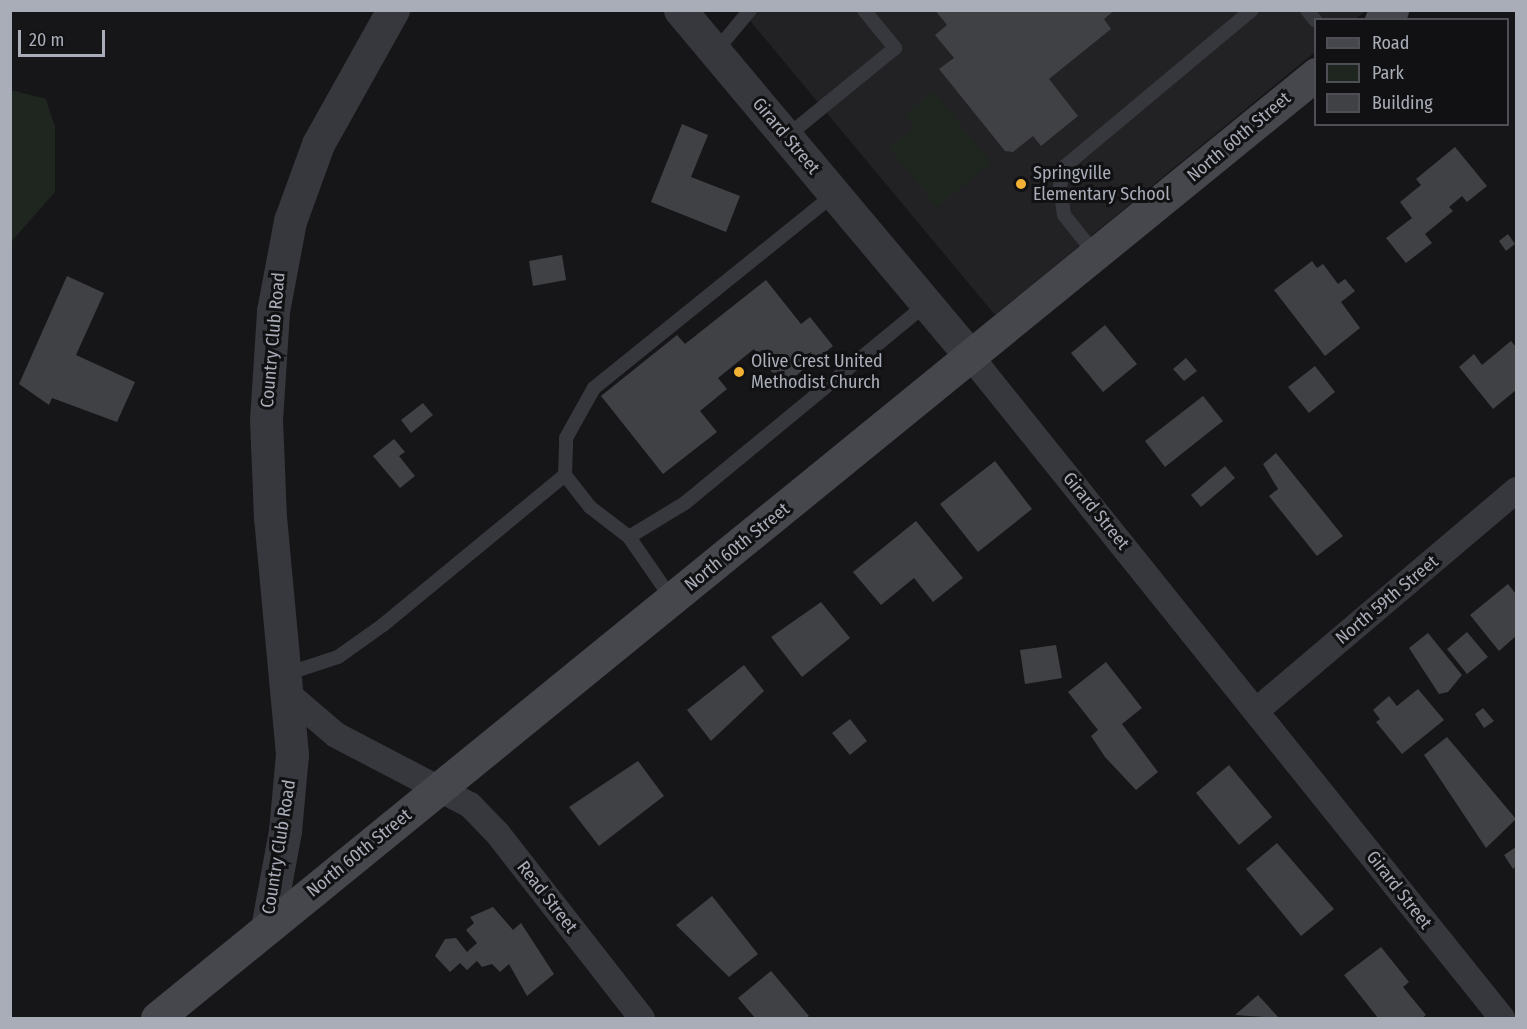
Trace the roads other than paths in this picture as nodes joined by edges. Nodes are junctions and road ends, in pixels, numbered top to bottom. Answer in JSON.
{"nodes":[{"id":1,"x":393,"y":10,"type":"edge"},
{"id":2,"x":680,"y":10,"type":"edge"},
{"id":3,"x":750,"y":10,"type":"edge"},
{"id":4,"x":864,"y":10,"type":"edge"},
{"id":5,"x":1252,"y":10,"type":"edge"},
{"id":6,"x":715,"y":52,"type":"junction"},
{"id":7,"x":1314,"y":76,"type":"edge"},
{"id":8,"x":786,"y":137,"type":"junction"},
{"id":9,"x":834,"y":194,"type":"junction"},
{"id":10,"x":1096,"y":255,"type":"junction"},
{"id":11,"x":926,"y":304,"type":"junction"},
{"id":12,"x":971,"y":357,"type":"junction"},
{"id":13,"x":565,"y":475,"type":"junction"},
{"id":14,"x":1516,"y":490,"type":"edge"},
{"id":15,"x":629,"y":537,"type":"junction"},
{"id":16,"x":672,"y":599,"type":"junction"},
{"id":17,"x":287,"y":684,"type":"junction"},
{"id":18,"x":1257,"y":710,"type":"junction"},
{"id":19,"x":440,"y":788,"type":"junction"},
{"id":20,"x":267,"y":928,"type":"junction"},
{"id":21,"x":157,"y":1018,"type":"edge"},
{"id":22,"x":642,"y":1018,"type":"edge"},
{"id":23,"x":1502,"y":1018,"type":"edge"}],
"edges":[{"from":1,"to":17,"type":"street","name":"Country Club Road"},
{"from":2,"to":6,"type":"street","name":"Girard Street"},
{"from":3,"to":6,"type":"lane"},
{"from":4,"to":8,"type":"lane"},
{"from":5,"to":10,"type":"lane"},
{"from":6,"to":8,"type":"street","name":"Girard Street"},
{"from":7,"to":10,"type":"main road","name":"North 60th Street"},
{"from":8,"to":9,"type":"street","name":"Girard Street"},
{"from":9,"to":11,"type":"street","name":"Girard Street"},
{"from":9,"to":13,"type":"lane"},
{"from":10,"to":12,"type":"main road","name":"North 60th Street"},
{"from":11,"to":12,"type":"street","name":"Girard Street"},
{"from":11,"to":15,"type":"lane"},
{"from":12,"to":16,"type":"main road","name":"North 60th Street"},
{"from":12,"to":18,"type":"street","name":"Girard Street"},
{"from":13,"to":15,"type":"lane"},
{"from":13,"to":17,"type":"lane"},
{"from":14,"to":18,"type":"street","name":"North 59th Street"},
{"from":15,"to":16,"type":"lane"},
{"from":16,"to":19,"type":"main road","name":"North 60th Street"},
{"from":17,"to":19,"type":"street"},
{"from":17,"to":20,"type":"street","name":"Country Club Road"},
{"from":18,"to":23,"type":"street","name":"Girard Street"},
{"from":19,"to":20,"type":"main road","name":"North 60th Street"},
{"from":19,"to":22,"type":"street","name":"Read Street"},
{"from":20,"to":21,"type":"main road","name":"North 60th Street"}]}
